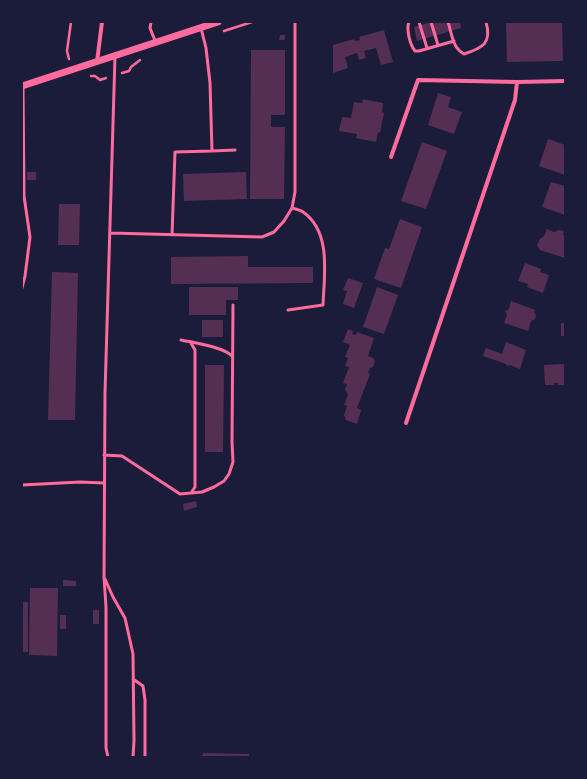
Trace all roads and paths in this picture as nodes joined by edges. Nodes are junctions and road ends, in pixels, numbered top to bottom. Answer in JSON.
{"nodes":[{"id":1,"x":71,"y":22,"type":"edge"},
{"id":2,"x":102,"y":22,"type":"edge"},
{"id":3,"x":151,"y":22,"type":"edge"},
{"id":4,"x":218,"y":22,"type":"edge"},
{"id":5,"x":295,"y":22,"type":"edge"},
{"id":6,"x":409,"y":22,"type":"edge"},
{"id":7,"x":420,"y":22,"type":"edge"},
{"id":8,"x":431,"y":22,"type":"edge"},
{"id":9,"x":448,"y":22,"type":"edge"},
{"id":10,"x":486,"y":22,"type":"edge"},
{"id":11,"x":201,"y":28,"type":"junction"},
{"id":12,"x":454,"y":41,"type":"junction"},
{"id":13,"x":156,"y":42,"type":"junction"},
{"id":14,"x":438,"y":45,"type":"junction"},
{"id":15,"x":427,"y":48,"type":"junction"},
{"id":16,"x":115,"y":56,"type":"junction"},
{"id":17,"x":70,"y":62,"type":"dead end"},
{"id":18,"x":97,"y":62,"type":"junction"},
{"id":19,"x":565,"y":81,"type":"edge"},
{"id":20,"x":517,"y":82,"type":"junction"},
{"id":21,"x":22,"y":86,"type":"edge"},
{"id":22,"x":235,"y":150,"type":"dead end"},
{"id":23,"x":212,"y":151,"type":"junction"},
{"id":24,"x":392,"y":157,"type":"dead end"},
{"id":25,"x":292,"y":208,"type":"junction"},
{"id":26,"x":110,"y":233,"type":"junction"},
{"id":27,"x":172,"y":235,"type":"junction"},
{"id":28,"x":22,"y":288,"type":"edge"},
{"id":29,"x":233,"y":305,"type":"dead end"},
{"id":30,"x":288,"y":310,"type":"dead end"},
{"id":31,"x":181,"y":340,"type":"dead end"},
{"id":32,"x":191,"y":343,"type":"junction"},
{"id":33,"x":232,"y":356,"type":"junction"},
{"id":34,"x":406,"y":423,"type":"dead end"},
{"id":35,"x":104,"y":455,"type":"junction"},
{"id":36,"x":104,"y":483,"type":"junction"},
{"id":37,"x":22,"y":485,"type":"edge"},
{"id":38,"x":191,"y":493,"type":"junction"},
{"id":39,"x":104,"y":578,"type":"junction"},
{"id":40,"x":133,"y":679,"type":"junction"},
{"id":41,"x":108,"y":757,"type":"edge"},
{"id":42,"x":133,"y":757,"type":"edge"},
{"id":43,"x":145,"y":757,"type":"edge"}],
"edges":[{"from":1,"to":17,"type":"path"},
{"from":2,"to":18,"type":"street"},
{"from":3,"to":13,"type":"lane"},
{"from":4,"to":11,"type":"street"},
{"from":5,"to":25,"type":"lane"},
{"from":6,"to":15,"type":"lane"},
{"from":7,"to":15,"type":"lane"},
{"from":8,"to":14,"type":"lane"},
{"from":9,"to":12,"type":"lane"},
{"from":10,"to":12,"type":"lane"},
{"from":11,"to":13,"type":"street"},
{"from":11,"to":23,"type":"lane"},
{"from":12,"to":14,"type":"lane"},
{"from":13,"to":16,"type":"street"},
{"from":14,"to":15,"type":"lane"},
{"from":16,"to":18,"type":"street"},
{"from":16,"to":26,"type":"lane"},
{"from":18,"to":21,"type":"street"},
{"from":19,"to":20,"type":"street"},
{"from":20,"to":24,"type":"street"},
{"from":20,"to":34,"type":"street"},
{"from":21,"to":28,"type":"lane"},
{"from":22,"to":23,"type":"lane"},
{"from":23,"to":27,"type":"lane"},
{"from":25,"to":27,"type":"lane"},
{"from":25,"to":30,"type":"lane"},
{"from":26,"to":27,"type":"lane"},
{"from":26,"to":35,"type":"lane"},
{"from":29,"to":33,"type":"lane"},
{"from":31,"to":32,"type":"lane"},
{"from":32,"to":33,"type":"lane"},
{"from":32,"to":38,"type":"lane"},
{"from":33,"to":38,"type":"lane"},
{"from":35,"to":36,"type":"lane"},
{"from":35,"to":38,"type":"lane"},
{"from":36,"to":37,"type":"lane"},
{"from":36,"to":39,"type":"lane"},
{"from":39,"to":40,"type":"lane"},
{"from":39,"to":41,"type":"lane"},
{"from":40,"to":42,"type":"lane"},
{"from":40,"to":43,"type":"lane"}]}
